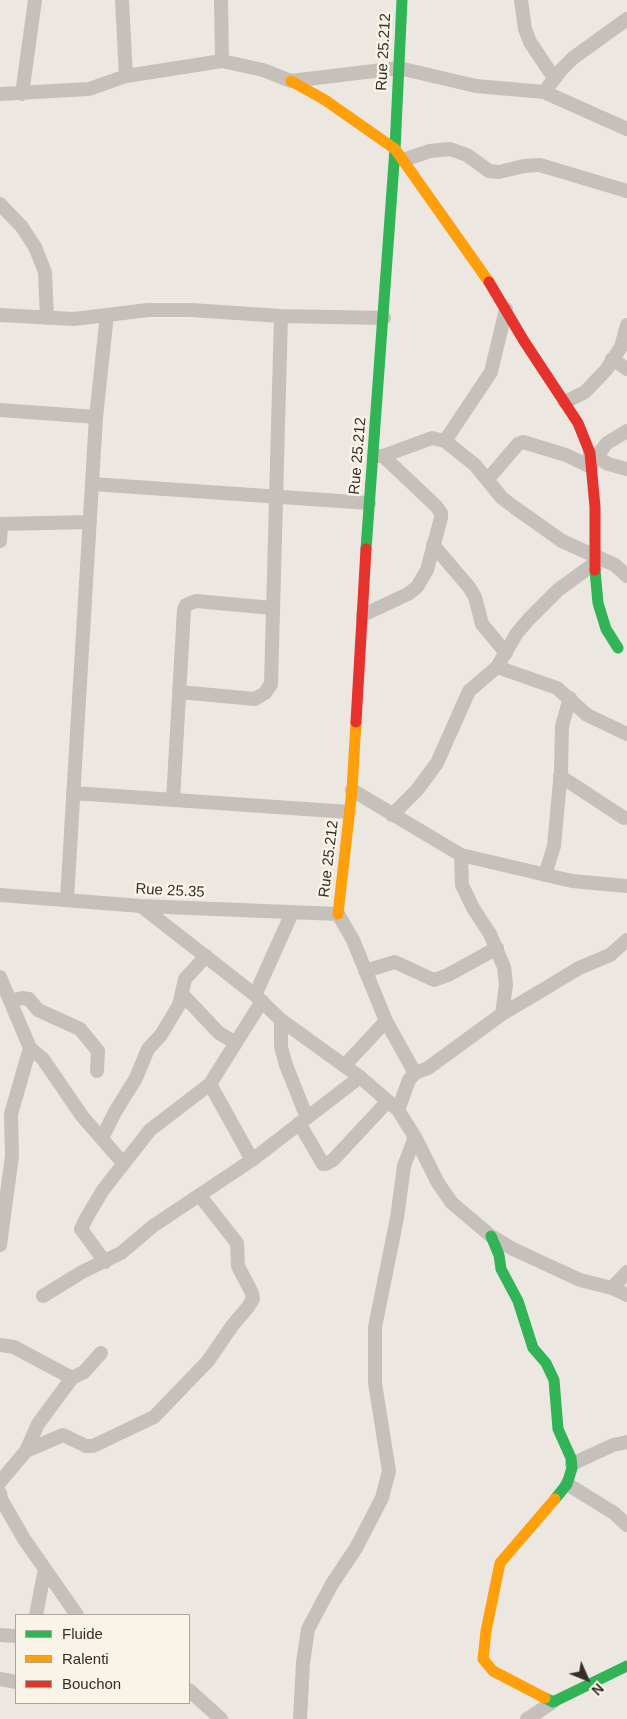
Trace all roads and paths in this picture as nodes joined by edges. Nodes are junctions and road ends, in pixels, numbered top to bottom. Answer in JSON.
{"nodes":[{"id":1,"x":35,"y":0,"type":"edge"},
{"id":2,"x":122,"y":0,"type":"edge"},
{"id":3,"x":221,"y":0,"type":"edge"},
{"id":4,"x":402,"y":0,"type":"edge"},
{"id":5,"x":521,"y":0,"type":"edge"},
{"id":6,"x":627,"y":19,"type":"edge"},
{"id":7,"x":222,"y":61,"type":"junction"},
{"id":8,"x":399,"y":68,"type":"junction"},
{"id":9,"x":126,"y":76,"type":"junction"},
{"id":10,"x":554,"y":78,"type":"junction"},
{"id":11,"x":291,"y":82,"type":"junction"},
{"id":12,"x":544,"y":92,"type":"junction"},
{"id":13,"x":0,"y":94,"type":"edge"},
{"id":14,"x":22,"y":94,"type":"junction"},
{"id":15,"x":627,"y":129,"type":"edge"},
{"id":16,"x":399,"y":155,"type":"junction"},
{"id":17,"x":627,"y":191,"type":"edge"},
{"id":18,"x":0,"y":204,"type":"edge"},
{"id":19,"x":506,"y":309,"type":"junction"},
{"id":20,"x":0,"y":315,"type":"edge"},
{"id":21,"x":108,"y":316,"type":"junction"},
{"id":22,"x":281,"y":316,"type":"junction"},
{"id":23,"x":47,"y":318,"type":"junction"},
{"id":24,"x":384,"y":318,"type":"junction"},
{"id":25,"x":627,"y":325,"type":"edge"},
{"id":26,"x":612,"y":359,"type":"junction"},
{"id":27,"x":627,"y":369,"type":"edge"},
{"id":28,"x":565,"y":402,"type":"junction"},
{"id":29,"x":0,"y":410,"type":"edge"},
{"id":30,"x":96,"y":417,"type":"junction"},
{"id":31,"x":627,"y":431,"type":"edge"},
{"id":32,"x":445,"y":441,"type":"junction"},
{"id":33,"x":378,"y":456,"type":"junction"},
{"id":34,"x":593,"y":459,"type":"junction"},
{"id":35,"x":627,"y":468,"type":"edge"},
{"id":36,"x":488,"y":478,"type":"junction"},
{"id":37,"x":92,"y":484,"type":"junction"},
{"id":38,"x":276,"y":497,"type":"junction"},
{"id":39,"x":369,"y":503,"type":"junction"},
{"id":40,"x":90,"y":522,"type":"junction"},
{"id":41,"x":0,"y":524,"type":"edge"},
{"id":42,"x":0,"y":541,"type":"edge"},
{"id":43,"x":433,"y":545,"type":"junction"},
{"id":44,"x":594,"y":560,"type":"junction"},
{"id":45,"x":627,"y":576,"type":"edge"},
{"id":46,"x":272,"y":608,"type":"junction"},
{"id":47,"x":363,"y":615,"type":"junction"},
{"id":48,"x":618,"y":648,"type":"dead end"},
{"id":49,"x":506,"y":654,"type":"junction"},
{"id":50,"x":497,"y":667,"type":"junction"},
{"id":51,"x":179,"y":692,"type":"junction"},
{"id":52,"x":570,"y":698,"type":"junction"},
{"id":53,"x":627,"y":734,"type":"edge"},
{"id":54,"x":560,"y":776,"type":"junction"},
{"id":55,"x":352,"y":790,"type":"junction"},
{"id":56,"x":73,"y":793,"type":"junction"},
{"id":57,"x":174,"y":800,"type":"junction"},
{"id":58,"x":349,"y":812,"type":"junction"},
{"id":59,"x":392,"y":815,"type":"junction"},
{"id":60,"x":624,"y":818,"type":"dead end"},
{"id":61,"x":461,"y":855,"type":"junction"},
{"id":62,"x":545,"y":875,"type":"junction"},
{"id":63,"x":627,"y":886,"type":"edge"},
{"id":64,"x":0,"y":895,"type":"edge"},
{"id":65,"x":67,"y":899,"type":"junction"},
{"id":66,"x":141,"y":906,"type":"junction"},
{"id":67,"x":292,"y":913,"type":"junction"},
{"id":68,"x":338,"y":914,"type":"junction"},
{"id":69,"x":627,"y":940,"type":"edge"},
{"id":70,"x":497,"y":948,"type":"junction"},
{"id":71,"x":206,"y":956,"type":"junction"},
{"id":72,"x":365,"y":972,"type":"junction"},
{"id":73,"x":0,"y":977,"type":"edge"},
{"id":74,"x":183,"y":995,"type":"junction"},
{"id":75,"x":258,"y":998,"type":"junction"},
{"id":76,"x":10,"y":1001,"type":"junction"},
{"id":77,"x":502,"y":1014,"type":"junction"},
{"id":78,"x":281,"y":1020,"type":"junction"},
{"id":79,"x":386,"y":1021,"type":"junction"},
{"id":80,"x":236,"y":1043,"type":"junction"},
{"id":81,"x":30,"y":1048,"type":"junction"},
{"id":82,"x":345,"y":1065,"type":"junction"},
{"id":83,"x":97,"y":1071,"type":"dead end"},
{"id":84,"x":415,"y":1074,"type":"junction"},
{"id":85,"x":360,"y":1077,"type":"junction"},
{"id":86,"x":210,"y":1084,"type":"junction"},
{"id":87,"x":393,"y":1105,"type":"junction"},
{"id":88,"x":6,"y":1116,"type":"edge"},
{"id":89,"x":303,"y":1121,"type":"junction"},
{"id":90,"x":415,"y":1137,"type":"junction"},
{"id":91,"x":102,"y":1138,"type":"junction"},
{"id":92,"x":252,"y":1160,"type":"junction"},
{"id":93,"x":123,"y":1163,"type":"junction"},
{"id":94,"x":200,"y":1196,"type":"junction"},
{"id":95,"x":491,"y":1236,"type":"junction"},
{"id":96,"x":0,"y":1245,"type":"edge"},
{"id":97,"x":104,"y":1262,"type":"junction"},
{"id":98,"x":627,"y":1272,"type":"edge"},
{"id":99,"x":612,"y":1288,"type":"junction"},
{"id":100,"x":627,"y":1294,"type":"edge"},
{"id":101,"x":43,"y":1296,"type":"dead end"},
{"id":102,"x":0,"y":1345,"type":"edge"},
{"id":103,"x":101,"y":1353,"type":"dead end"},
{"id":104,"x":72,"y":1378,"type":"junction"},
{"id":105,"x":627,"y":1442,"type":"edge"},
{"id":106,"x":26,"y":1451,"type":"junction"},
{"id":107,"x":572,"y":1464,"type":"junction"},
{"id":108,"x":0,"y":1482,"type":"edge"},
{"id":109,"x":566,"y":1484,"type":"junction"},
{"id":110,"x":0,"y":1497,"type":"edge"},
{"id":111,"x":627,"y":1525,"type":"edge"},
{"id":112,"x":45,"y":1569,"type":"junction"},
{"id":113,"x":36,"y":1614,"type":"edge"},
{"id":114,"x":76,"y":1614,"type":"edge"},
{"id":115,"x":0,"y":1635,"type":"edge"},
{"id":116,"x":15,"y":1636,"type":"edge"},
{"id":117,"x":627,"y":1666,"type":"edge"},
{"id":118,"x":0,"y":1679,"type":"edge"},
{"id":119,"x":15,"y":1682,"type":"edge"},
{"id":120,"x":195,"y":1699,"type":"edge"},
{"id":121,"x":553,"y":1702,"type":"junction"},
{"id":122,"x":221,"y":1719,"type":"edge"},
{"id":123,"x":300,"y":1719,"type":"edge"},
{"id":124,"x":528,"y":1719,"type":"edge"}],
"edges":[{"from":1,"to":14,"type":"street"},
{"from":2,"to":9,"type":"street"},
{"from":3,"to":7,"type":"street"},
{"from":4,"to":8,"type":"street","name":"Rue 25.212"},
{"from":5,"to":10,"type":"street"},
{"from":6,"to":10,"type":"street"},
{"from":7,"to":9,"type":"street"},
{"from":7,"to":11,"type":"street"},
{"from":8,"to":11,"type":"street"},
{"from":8,"to":12,"type":"street"},
{"from":8,"to":16,"type":"street","name":"Rue 25.212"},
{"from":9,"to":14,"type":"street"},
{"from":10,"to":12,"type":"street"},
{"from":11,"to":16,"type":"street"},
{"from":12,"to":15,"type":"street"},
{"from":13,"to":14,"type":"street"},
{"from":16,"to":17,"type":"street"},
{"from":16,"to":19,"type":"street"},
{"from":16,"to":24,"type":"street","name":"Rue 25.212"},
{"from":18,"to":23,"type":"street"},
{"from":19,"to":28,"type":"street"},
{"from":19,"to":32,"type":"street"},
{"from":20,"to":23,"type":"street"},
{"from":21,"to":22,"type":"street"},
{"from":21,"to":23,"type":"street"},
{"from":21,"to":30,"type":"street"},
{"from":22,"to":24,"type":"street"},
{"from":22,"to":38,"type":"street"},
{"from":24,"to":33,"type":"street","name":"Rue 25.212"},
{"from":25,"to":26,"type":"street"},
{"from":26,"to":27,"type":"street"},
{"from":26,"to":28,"type":"street"},
{"from":28,"to":34,"type":"street"},
{"from":29,"to":30,"type":"street"},
{"from":30,"to":37,"type":"street"},
{"from":31,"to":34,"type":"street"},
{"from":32,"to":33,"type":"street"},
{"from":32,"to":36,"type":"street"},
{"from":33,"to":39,"type":"street","name":"Rue 25.212"},
{"from":33,"to":43,"type":"street"},
{"from":34,"to":35,"type":"street"},
{"from":34,"to":36,"type":"street"},
{"from":34,"to":44,"type":"street"},
{"from":36,"to":44,"type":"street"},
{"from":37,"to":38,"type":"street"},
{"from":37,"to":40,"type":"street"},
{"from":38,"to":39,"type":"street"},
{"from":38,"to":46,"type":"street"},
{"from":39,"to":47,"type":"street","name":"Rue 25.212"},
{"from":40,"to":41,"type":"street"},
{"from":40,"to":56,"type":"street"},
{"from":41,"to":42,"type":"street"},
{"from":43,"to":47,"type":"street"},
{"from":43,"to":49,"type":"street"},
{"from":44,"to":45,"type":"street"},
{"from":44,"to":48,"type":"street"},
{"from":44,"to":49,"type":"street"},
{"from":46,"to":51,"type":"street"},
{"from":46,"to":51,"type":"street"},
{"from":47,"to":55,"type":"street","name":"Rue 25.212"},
{"from":49,"to":50,"type":"street"},
{"from":50,"to":52,"type":"street"},
{"from":50,"to":59,"type":"street"},
{"from":51,"to":57,"type":"street"},
{"from":52,"to":53,"type":"street"},
{"from":52,"to":54,"type":"street"},
{"from":54,"to":60,"type":"street"},
{"from":54,"to":62,"type":"street"},
{"from":55,"to":58,"type":"street","name":"Rue 25.212"},
{"from":55,"to":59,"type":"street"},
{"from":56,"to":57,"type":"street"},
{"from":56,"to":65,"type":"street"},
{"from":57,"to":58,"type":"street"},
{"from":58,"to":68,"type":"street","name":"Rue 25.212"},
{"from":59,"to":61,"type":"street"},
{"from":61,"to":62,"type":"street"},
{"from":61,"to":70,"type":"street"},
{"from":62,"to":63,"type":"street"},
{"from":64,"to":65,"type":"street","name":"Rue 25.35"},
{"from":65,"to":66,"type":"street","name":"Rue 25.35"},
{"from":66,"to":67,"type":"street","name":"Rue 25.35"},
{"from":66,"to":71,"type":"street"},
{"from":67,"to":68,"type":"street","name":"Rue 25.35"},
{"from":67,"to":75,"type":"street"},
{"from":68,"to":72,"type":"street"},
{"from":69,"to":77,"type":"street"},
{"from":70,"to":72,"type":"street"},
{"from":70,"to":77,"type":"street"},
{"from":71,"to":74,"type":"street"},
{"from":71,"to":75,"type":"street"},
{"from":72,"to":79,"type":"street"},
{"from":73,"to":76,"type":"street"},
{"from":74,"to":80,"type":"street"},
{"from":74,"to":91,"type":"street"},
{"from":75,"to":78,"type":"street"},
{"from":75,"to":80,"type":"street"},
{"from":76,"to":81,"type":"street"},
{"from":76,"to":83,"type":"street"},
{"from":77,"to":84,"type":"street"},
{"from":78,"to":82,"type":"street"},
{"from":78,"to":89,"type":"street"},
{"from":79,"to":82,"type":"street"},
{"from":79,"to":84,"type":"street"},
{"from":80,"to":86,"type":"street"},
{"from":81,"to":88,"type":"street"},
{"from":81,"to":91,"type":"street"},
{"from":82,"to":85,"type":"street"},
{"from":84,"to":87,"type":"street"},
{"from":85,"to":87,"type":"street"},
{"from":85,"to":89,"type":"street"},
{"from":86,"to":92,"type":"street"},
{"from":86,"to":93,"type":"street"},
{"from":87,"to":89,"type":"street"},
{"from":87,"to":90,"type":"street"},
{"from":88,"to":96,"type":"street"},
{"from":89,"to":92,"type":"street"},
{"from":90,"to":95,"type":"street"},
{"from":90,"to":123,"type":"street"},
{"from":91,"to":93,"type":"street"},
{"from":92,"to":94,"type":"street"},
{"from":93,"to":97,"type":"street"},
{"from":94,"to":97,"type":"street"},
{"from":94,"to":106,"type":"street"},
{"from":95,"to":99,"type":"street"},
{"from":95,"to":107,"type":"street"},
{"from":97,"to":101,"type":"street"},
{"from":98,"to":99,"type":"street"},
{"from":99,"to":100,"type":"street"},
{"from":102,"to":104,"type":"street"},
{"from":103,"to":104,"type":"street"},
{"from":104,"to":106,"type":"street"},
{"from":105,"to":107,"type":"street"},
{"from":106,"to":108,"type":"street"},
{"from":107,"to":109,"type":"street"},
{"from":109,"to":111,"type":"street"},
{"from":109,"to":121,"type":"street"},
{"from":110,"to":112,"type":"street"},
{"from":112,"to":113,"type":"street"},
{"from":112,"to":114,"type":"street"},
{"from":115,"to":116,"type":"street"},
{"from":117,"to":121,"type":"street"},
{"from":118,"to":119,"type":"street"},
{"from":120,"to":122,"type":"street"},
{"from":121,"to":124,"type":"street"}]}
